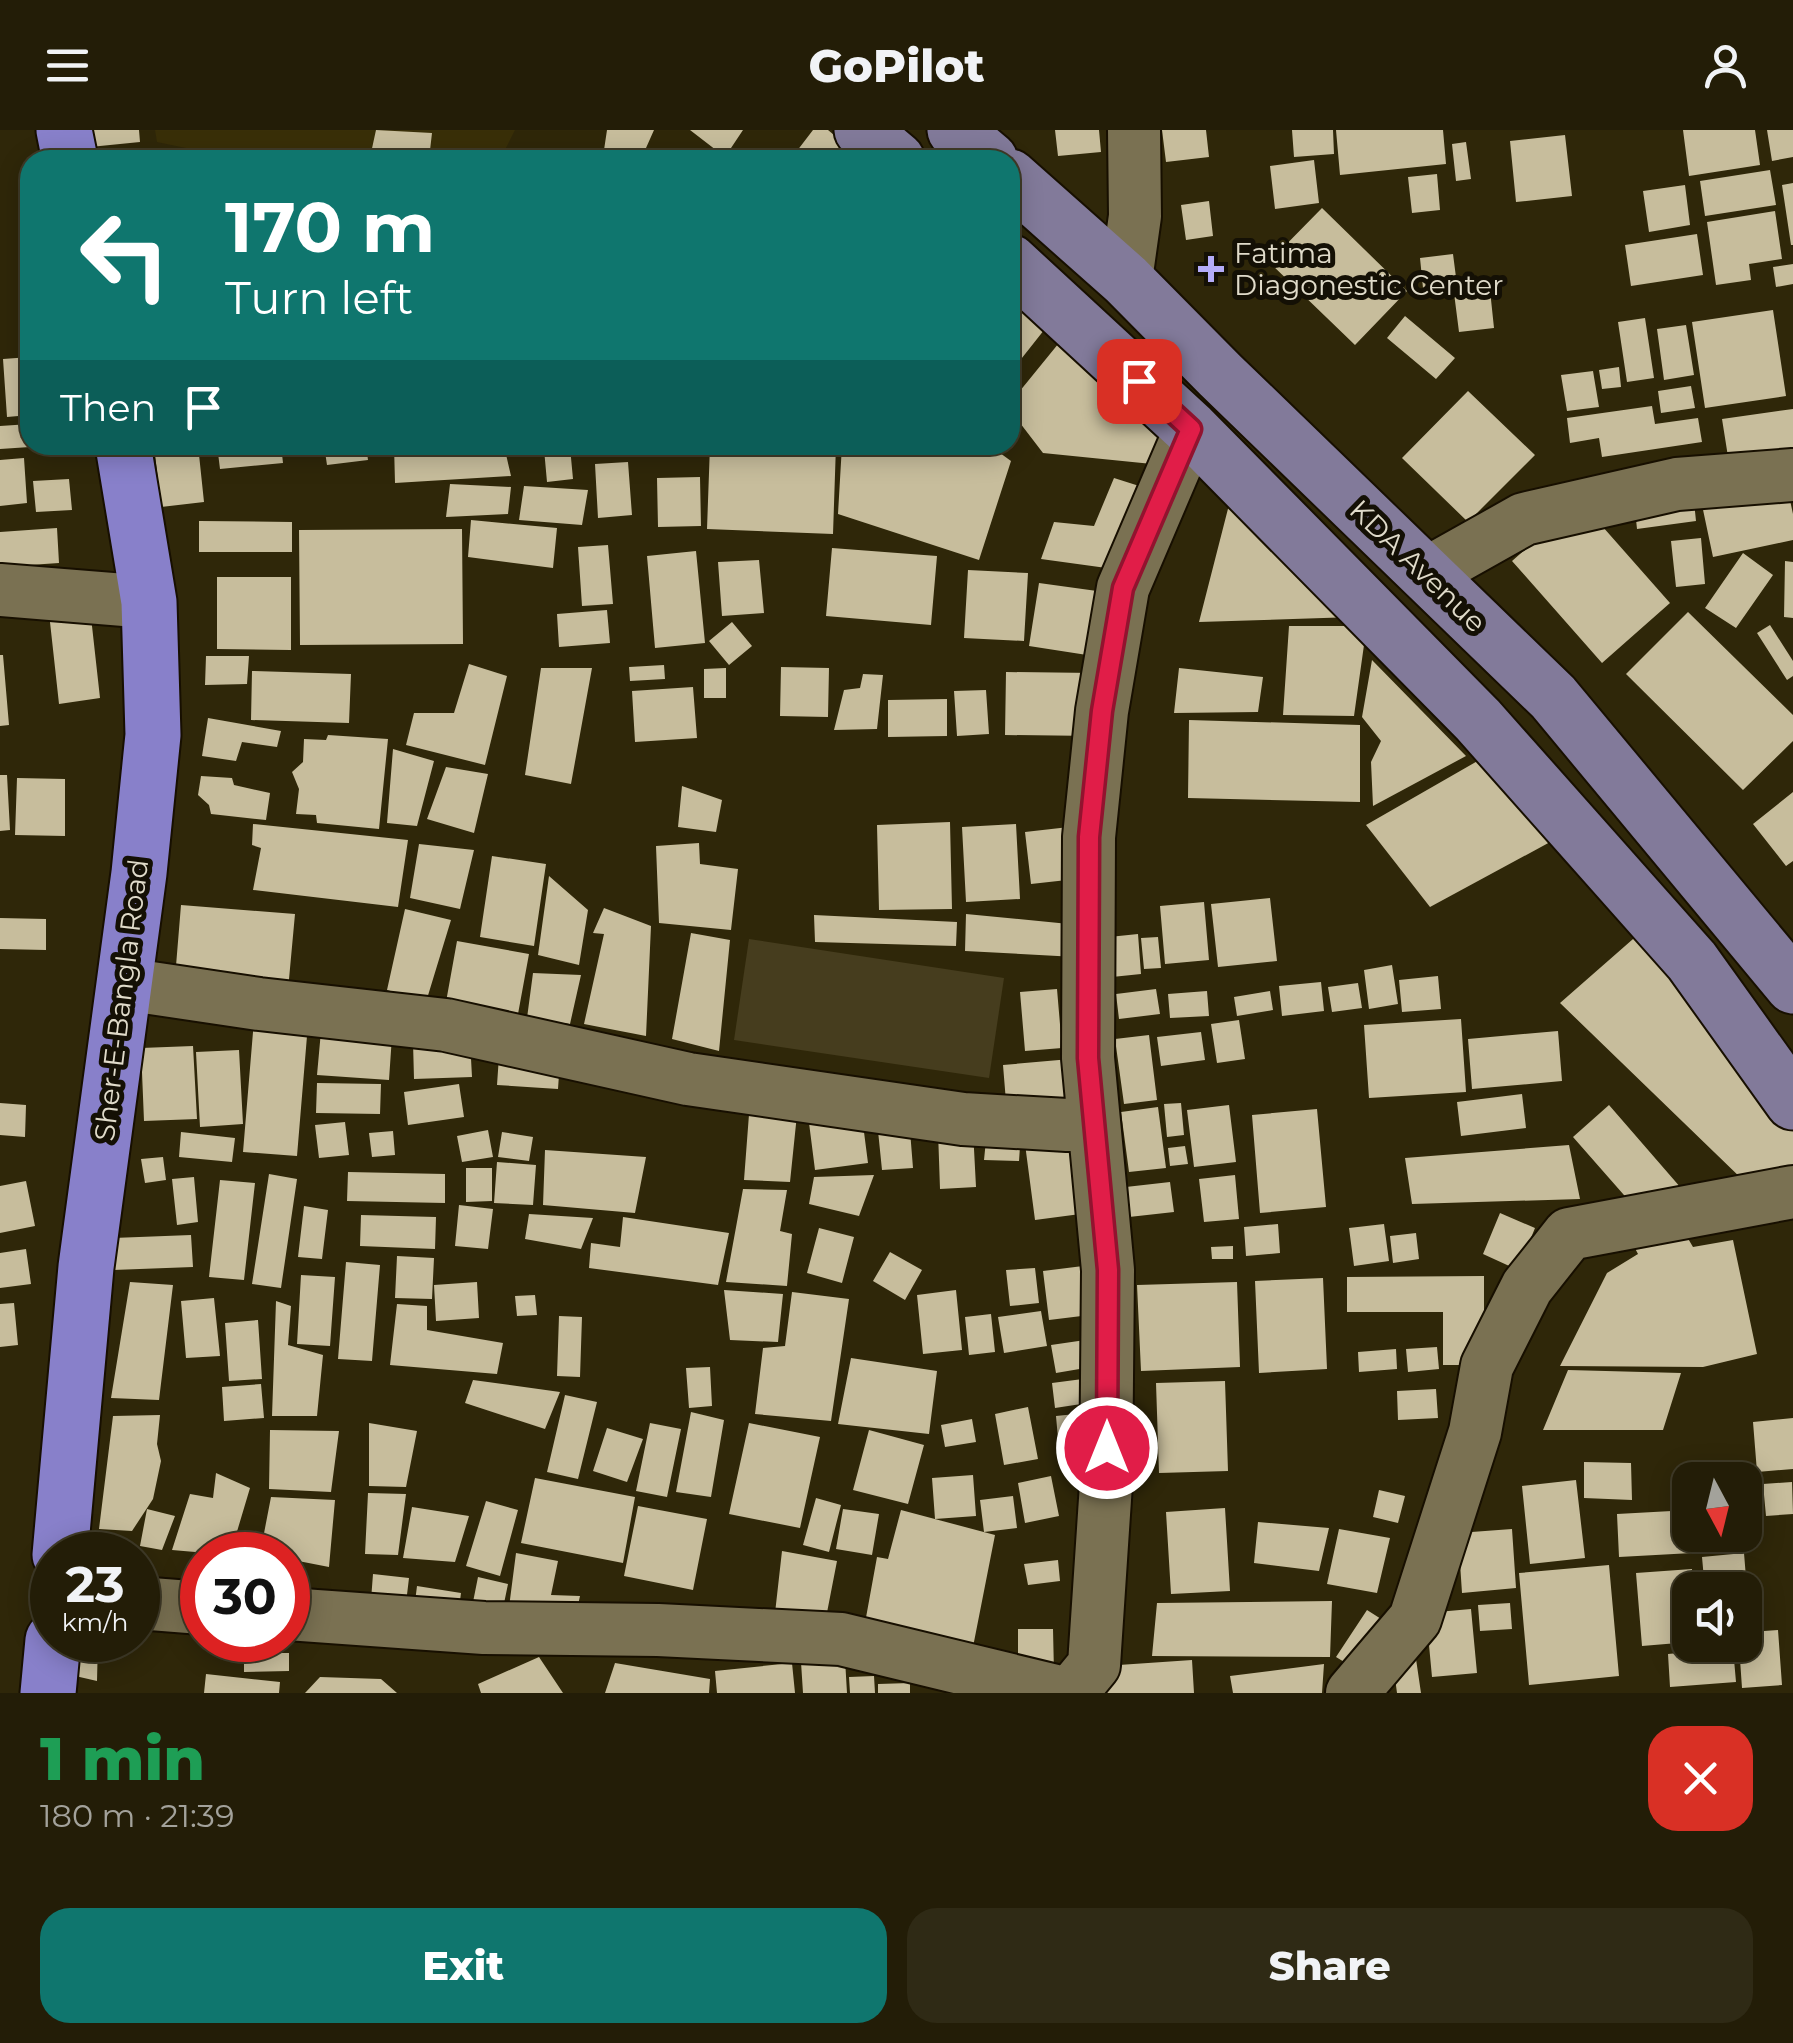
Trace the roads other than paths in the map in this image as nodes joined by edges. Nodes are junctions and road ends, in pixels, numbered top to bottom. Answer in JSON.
{"nodes":[{"id":1,"x":862,"y":130,"type":"edge"},
{"id":2,"x":955,"y":130,"type":"edge"},
{"id":3,"x":1134,"y":130,"type":"edge"},
{"id":4,"x":886,"y":150,"type":"edge"},
{"id":5,"x":978,"y":150,"type":"edge"},
{"id":6,"x":1020,"y":186,"type":"edge"},
{"id":7,"x":1020,"y":271,"type":"edge"},
{"id":8,"x":1126,"y":280,"type":"junction"},
{"id":9,"x":1191,"y":429,"type":"junction"},
{"id":10,"x":124,"y":455,"type":"edge"},
{"id":11,"x":1793,"y":475,"type":"edge"},
{"id":12,"x":1426,"y":574,"type":"junction"},
{"id":13,"x":0,"y":590,"type":"edge"},
{"id":14,"x":149,"y":602,"type":"junction"},
{"id":15,"x":124,"y":984,"type":"junction"},
{"id":16,"x":1793,"y":986,"type":"edge"},
{"id":17,"x":1793,"y":1102,"type":"edge"},
{"id":18,"x":1094,"y":1121,"type":"junction"},
{"id":19,"x":1793,"y":1192,"type":"edge"},
{"id":20,"x":62,"y":1532,"type":"edge"},
{"id":21,"x":310,"y":1616,"type":"edge"},
{"id":22,"x":51,"y":1662,"type":"edge"},
{"id":23,"x":1378,"y":1681,"type":"edge"},
{"id":24,"x":48,"y":1693,"type":"edge"},
{"id":25,"x":1067,"y":1693,"type":"edge"}],
"edges":[{"from":1,"to":4,"type":"main road"},
{"from":2,"to":5,"type":"main road"},
{"from":3,"to":8,"type":"street"},
{"from":6,"to":8,"type":"main road","name":"KDA Avenue"},
{"from":7,"to":9,"type":"main road"},
{"from":8,"to":12,"type":"main road","name":"KDA Avenue"},
{"from":9,"to":17,"type":"main road"},
{"from":9,"to":18,"type":"street"},
{"from":10,"to":14,"type":"highway","name":"Sher-E-Bangla Road"},
{"from":11,"to":12,"type":"street"},
{"from":12,"to":16,"type":"main road","name":"KDA Avenue"},
{"from":13,"to":14,"type":"street"},
{"from":14,"to":15,"type":"highway","name":"Sher-E-Bangla Road"},
{"from":15,"to":18,"type":"street"},
{"from":15,"to":20,"type":"highway","name":"Sher-E-Bangla Road"},
{"from":18,"to":25,"type":"street"},
{"from":19,"to":23,"type":"street"},
{"from":21,"to":25,"type":"street"},
{"from":22,"to":24,"type":"highway"}]}
